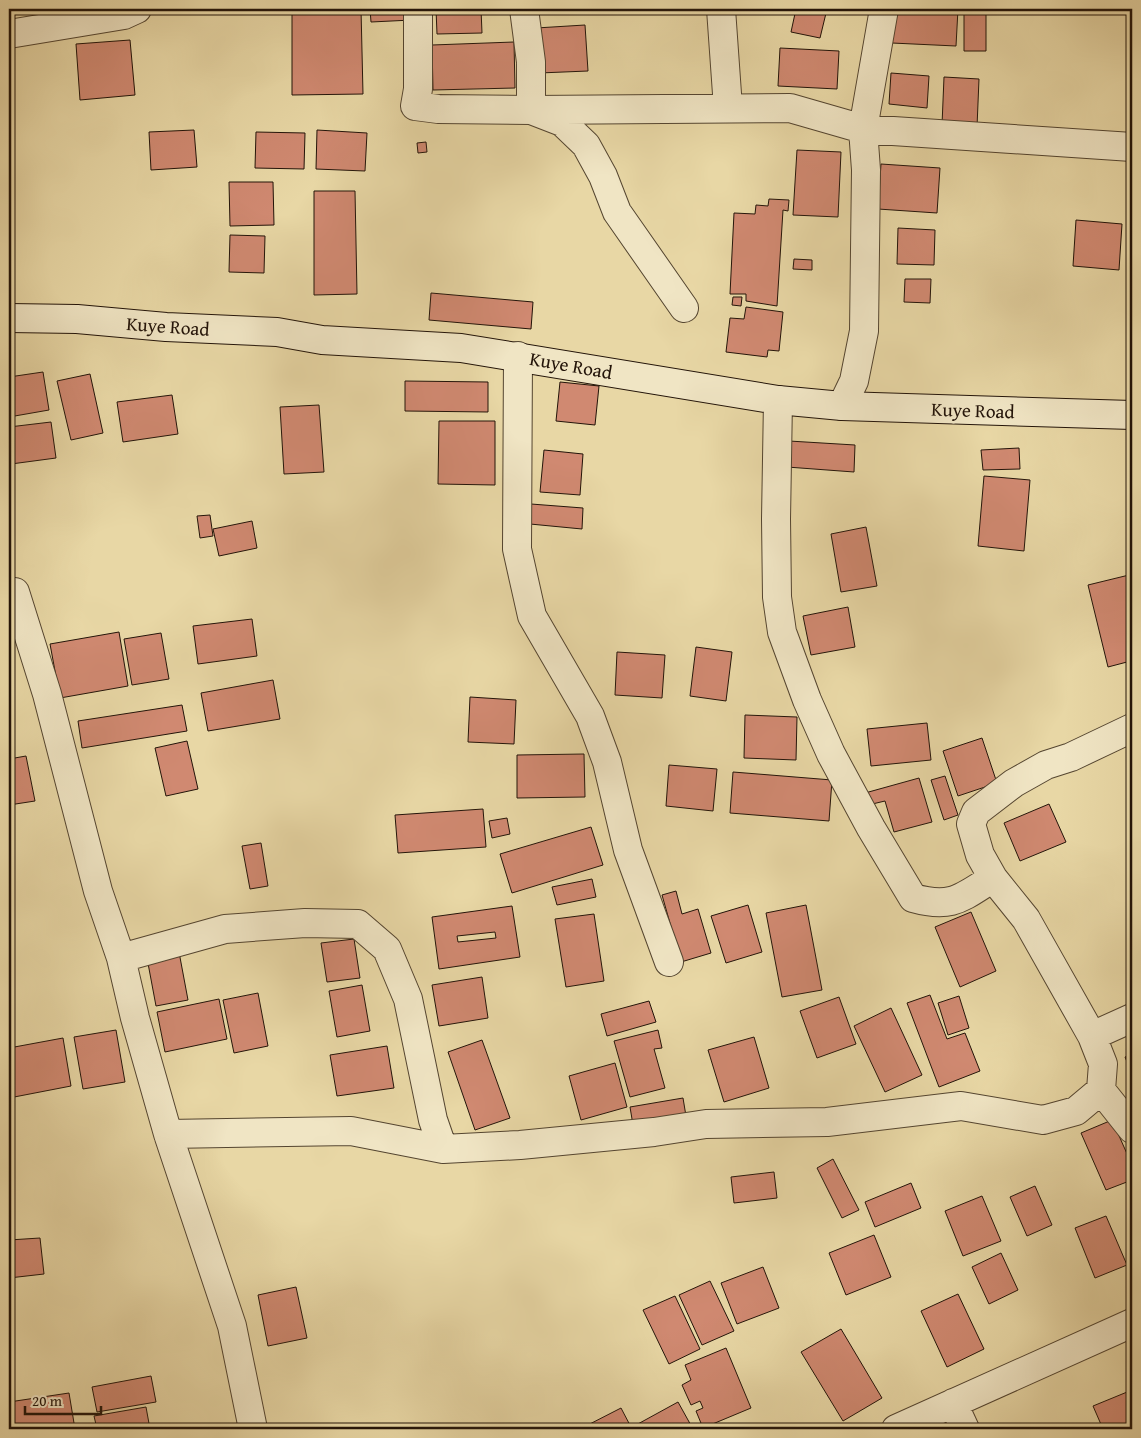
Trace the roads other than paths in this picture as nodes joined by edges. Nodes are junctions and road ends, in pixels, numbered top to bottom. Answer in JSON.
{"nodes":[{"id":1,"x":418,"y":9,"type":"edge"},
{"id":2,"x":524,"y":9,"type":"edge"},
{"id":3,"x":721,"y":9,"type":"edge"},
{"id":4,"x":884,"y":9,"type":"edge"},
{"id":5,"x":128,"y":11,"type":"edge"},
{"id":6,"x":9,"y":34,"type":"edge"},
{"id":7,"x":728,"y":108,"type":"junction"},
{"id":8,"x":531,"y":110,"type":"junction"},
{"id":9,"x":863,"y":129,"type":"junction"},
{"id":10,"x":1132,"y":147,"type":"edge"},
{"id":11,"x":684,"y":308,"type":"dead end"},
{"id":12,"x":9,"y":318,"type":"edge"},
{"id":13,"x":518,"y":356,"type":"junction"},
{"id":14,"x":778,"y":400,"type":"junction"},
{"id":15,"x":842,"y":406,"type":"junction"},
{"id":16,"x":1132,"y":415,"type":"edge"},
{"id":17,"x":11,"y":588,"type":"edge"},
{"id":18,"x":1132,"y":728,"type":"edge"},
{"id":19,"x":993,"y":878,"type":"junction"},
{"id":20,"x":121,"y":958,"type":"junction"},
{"id":21,"x":669,"y":962,"type":"dead end"},
{"id":22,"x":1132,"y":1018,"type":"edge"},
{"id":23,"x":1092,"y":1036,"type":"junction"},
{"id":24,"x":1101,"y":1090,"type":"junction"},
{"id":25,"x":1132,"y":1129,"type":"edge"},
{"id":26,"x":168,"y":1134,"type":"junction"},
{"id":27,"x":443,"y":1149,"type":"junction"},
{"id":28,"x":1132,"y":1323,"type":"edge"},
{"id":29,"x":953,"y":1402,"type":"junction"},
{"id":30,"x":253,"y":1429,"type":"edge"},
{"id":31,"x":896,"y":1429,"type":"edge"},
{"id":32,"x":965,"y":1429,"type":"edge"}],
"edges":[{"from":1,"to":8,"type":"street"},
{"from":2,"to":8,"type":"street"},
{"from":3,"to":7,"type":"street"},
{"from":4,"to":9,"type":"street"},
{"from":5,"to":6,"type":"street"},
{"from":7,"to":8,"type":"street"},
{"from":7,"to":9,"type":"street"},
{"from":8,"to":11,"type":"street"},
{"from":9,"to":10,"type":"street"},
{"from":9,"to":15,"type":"street"},
{"from":12,"to":13,"type":"street","name":"Kuye Road"},
{"from":13,"to":14,"type":"street","name":"Kuye Road"},
{"from":13,"to":21,"type":"street"},
{"from":14,"to":15,"type":"street","name":"Kuye Road"},
{"from":14,"to":19,"type":"street"},
{"from":15,"to":16,"type":"street","name":"Kuye Road"},
{"from":17,"to":20,"type":"street"},
{"from":18,"to":19,"type":"street"},
{"from":19,"to":23,"type":"street"},
{"from":20,"to":26,"type":"street"},
{"from":20,"to":27,"type":"street"},
{"from":22,"to":23,"type":"street"},
{"from":23,"to":24,"type":"street"},
{"from":24,"to":25,"type":"street"},
{"from":24,"to":27,"type":"street"},
{"from":26,"to":27,"type":"street"},
{"from":26,"to":30,"type":"street"},
{"from":28,"to":29,"type":"street"},
{"from":29,"to":31,"type":"street"},
{"from":29,"to":32,"type":"street"}]}
